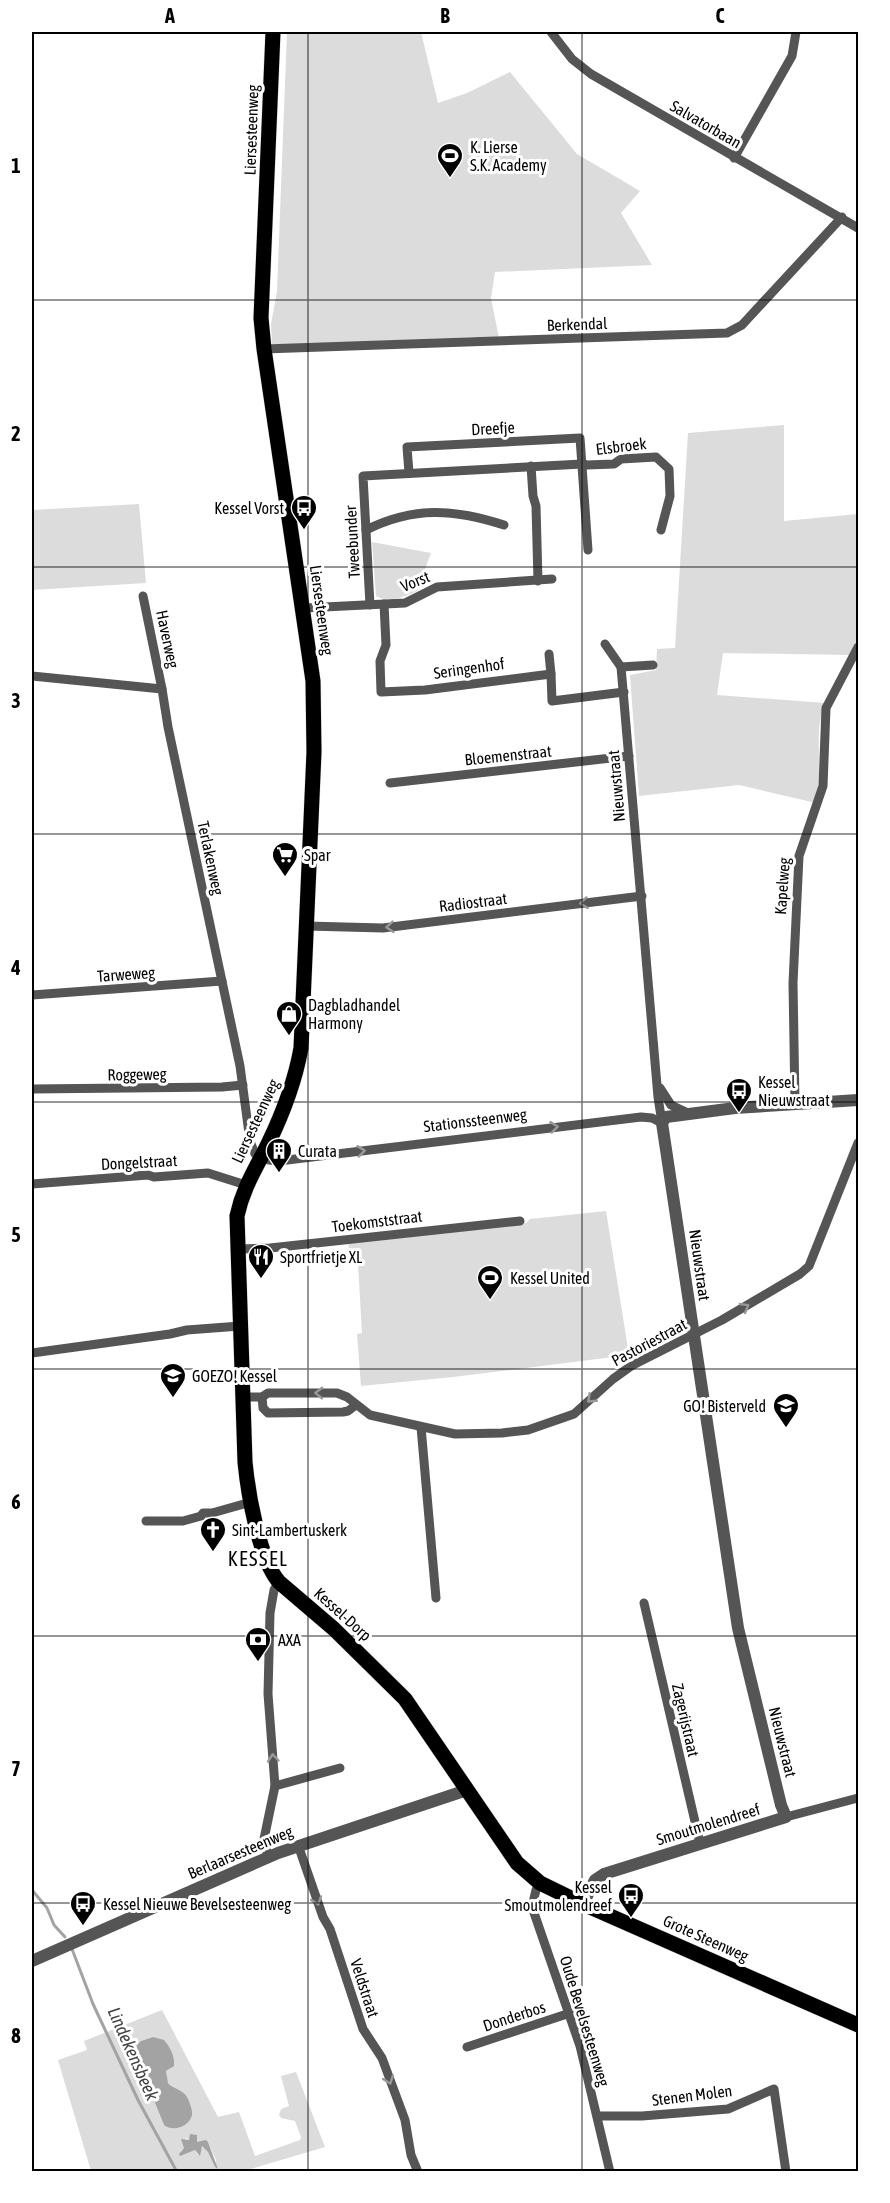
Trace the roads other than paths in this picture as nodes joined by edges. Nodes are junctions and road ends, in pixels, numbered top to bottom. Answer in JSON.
{"nodes":[{"id":1,"x":273,"y":32,"type":"edge"},
{"id":2,"x":551,"y":32,"type":"edge"},
{"id":3,"x":797,"y":33,"type":"edge"},
{"id":4,"x":734,"y":158,"type":"junction"},
{"id":5,"x":842,"y":217,"type":"junction"},
{"id":6,"x":858,"y":228,"type":"edge"},
{"id":7,"x":264,"y":349,"type":"junction"},
{"id":8,"x":582,"y":464,"type":"junction"},
{"id":9,"x":531,"y":466,"type":"junction"},
{"id":10,"x":409,"y":473,"type":"junction"},
{"id":11,"x":504,"y":525,"type":"dead end"},
{"id":12,"x":366,"y":530,"type":"junction"},
{"id":13,"x":661,"y":530,"type":"dead end"},
{"id":14,"x":588,"y":549,"type":"dead end"},
{"id":15,"x":552,"y":579,"type":"dead end"},
{"id":16,"x":538,"y":580,"type":"junction"},
{"id":17,"x":143,"y":596,"type":"dead end"},
{"id":18,"x":384,"y":604,"type":"junction"},
{"id":19,"x":370,"y":605,"type":"junction"},
{"id":20,"x":304,"y":608,"type":"junction"},
{"id":21,"x":605,"y":644,"type":"dead end"},
{"id":22,"x":858,"y":647,"type":"edge"},
{"id":23,"x":549,"y":654,"type":"dead end"},
{"id":24,"x":653,"y":665,"type":"dead end"},
{"id":25,"x":621,"y":668,"type":"junction"},
{"id":26,"x":551,"y":674,"type":"junction"},
{"id":27,"x":32,"y":676,"type":"edge"},
{"id":28,"x":162,"y":689,"type":"junction"},
{"id":29,"x":624,"y":692,"type":"junction"},
{"id":30,"x":630,"y":756,"type":"junction"},
{"id":31,"x":390,"y":783,"type":"dead end"},
{"id":32,"x":642,"y":896,"type":"junction"},
{"id":33,"x":306,"y":926,"type":"junction"},
{"id":34,"x":222,"y":981,"type":"junction"},
{"id":35,"x":32,"y":995,"type":"edge"},
{"id":36,"x":658,"y":1084,"type":"junction"},
{"id":37,"x":243,"y":1085,"type":"junction"},
{"id":38,"x":32,"y":1089,"type":"edge"},
{"id":39,"x":858,"y":1100,"type":"edge"},
{"id":40,"x":795,"y":1104,"type":"junction"},
{"id":41,"x":688,"y":1113,"type":"junction"},
{"id":42,"x":662,"y":1123,"type":"junction"},
{"id":43,"x":858,"y":1143,"type":"edge"},
{"id":44,"x":261,"y":1157,"type":"junction"},
{"id":45,"x":32,"y":1184,"type":"edge"},
{"id":46,"x":246,"y":1185,"type":"junction"},
{"id":47,"x":520,"y":1221,"type":"dead end"},
{"id":48,"x":237,"y":1249,"type":"junction"},
{"id":49,"x":240,"y":1326,"type":"junction"},
{"id":50,"x":694,"y":1336,"type":"junction"},
{"id":51,"x":32,"y":1353,"type":"edge"},
{"id":52,"x":242,"y":1397,"type":"junction"},
{"id":53,"x":262,"y":1397,"type":"junction"},
{"id":54,"x":356,"y":1405,"type":"junction"},
{"id":55,"x":421,"y":1426,"type":"junction"},
{"id":56,"x":251,"y":1502,"type":"junction"},
{"id":57,"x":146,"y":1521,"type":"dead end"},
{"id":58,"x":279,"y":1582,"type":"junction"},
{"id":59,"x":436,"y":1598,"type":"dead end"},
{"id":60,"x":644,"y":1603,"type":"dead end"},
{"id":61,"x":340,"y":1768,"type":"dead end"},
{"id":62,"x":274,"y":1786,"type":"junction"},
{"id":63,"x":467,"y":1790,"type":"junction"},
{"id":64,"x":858,"y":1798,"type":"edge"},
{"id":65,"x":786,"y":1817,"type":"junction"},
{"id":66,"x":700,"y":1843,"type":"junction"},
{"id":67,"x":298,"y":1845,"type":"junction"},
{"id":68,"x":268,"y":1856,"type":"junction"},
{"id":69,"x":540,"y":1883,"type":"junction"},
{"id":70,"x":583,"y":1904,"type":"junction"},
{"id":71,"x":32,"y":1961,"type":"edge"},
{"id":72,"x":570,"y":2013,"type":"junction"},
{"id":73,"x":858,"y":2025,"type":"edge"},
{"id":74,"x":467,"y":2047,"type":"dead end"},
{"id":75,"x":598,"y":2116,"type":"junction"},
{"id":76,"x":418,"y":2172,"type":"edge"},
{"id":77,"x":610,"y":2172,"type":"edge"},
{"id":78,"x":786,"y":2172,"type":"edge"}],
"edges":[{"from":1,"to":7,"type":"main road","name":"Liersesteenweg"},
{"from":2,"to":4,"type":"street","name":"Salvatorbaan"},
{"from":3,"to":4,"type":"street"},
{"from":4,"to":5,"type":"street","name":"Salvatorbaan"},
{"from":5,"to":6,"type":"street","name":"Salvatorbaan"},
{"from":5,"to":7,"type":"street","name":"Berkendal"},
{"from":7,"to":20,"type":"main road","name":"Liersesteenweg"},
{"from":8,"to":9,"type":"street"},
{"from":8,"to":10,"type":"street","name":"Dreefje"},
{"from":8,"to":13,"type":"street","name":"Elsbroek"},
{"from":8,"to":14,"type":"street","name":"Dreefje"},
{"from":9,"to":10,"type":"street"},
{"from":9,"to":16,"type":"street"},
{"from":10,"to":12,"type":"street","name":"Tweebunder"},
{"from":11,"to":12,"type":"street"},
{"from":12,"to":19,"type":"street","name":"Tweebunder"},
{"from":15,"to":16,"type":"street","name":"Vorst"},
{"from":16,"to":18,"type":"street","name":"Vorst"},
{"from":17,"to":28,"type":"street","name":"Haverweg"},
{"from":18,"to":19,"type":"street","name":"Vorst"},
{"from":18,"to":26,"type":"street","name":"Seringenhof"},
{"from":19,"to":20,"type":"street","name":"Vorst"},
{"from":20,"to":33,"type":"main road","name":"Liersesteenweg"},
{"from":21,"to":25,"type":"street"},
{"from":22,"to":40,"type":"street","name":"Kapelweg"},
{"from":23,"to":26,"type":"street"},
{"from":24,"to":25,"type":"street"},
{"from":25,"to":29,"type":"street"},
{"from":26,"to":29,"type":"street"},
{"from":27,"to":28,"type":"street"},
{"from":28,"to":34,"type":"street","name":"Terlakenweg"},
{"from":29,"to":30,"type":"street","name":"Nieuwstraat"},
{"from":30,"to":31,"type":"street","name":"Bloemenstraat"},
{"from":30,"to":32,"type":"street","name":"Nieuwstraat"},
{"from":32,"to":33,"type":"street","name":"Radiostraat","one_way":true},
{"from":32,"to":36,"type":"street","name":"Nieuwstraat"},
{"from":33,"to":44,"type":"main road","name":"Liersesteenweg"},
{"from":34,"to":35,"type":"street","name":"Tarweweg"},
{"from":34,"to":37,"type":"street","name":"Terlakenweg"},
{"from":36,"to":41,"type":"street"},
{"from":36,"to":42,"type":"street","name":"Nieuwstraat"},
{"from":37,"to":38,"type":"street","name":"Roggeweg"},
{"from":37,"to":44,"type":"street","name":"Terlakenweg"},
{"from":39,"to":40,"type":"street"},
{"from":40,"to":41,"type":"street"},
{"from":41,"to":42,"type":"street"},
{"from":44,"to":42,"type":"street","name":"Stationssteenweg","one_way":true},
{"from":42,"to":50,"type":"street","name":"Nieuwstraat"},
{"from":50,"to":43,"type":"street","name":"Pastoriestraat","one_way":true},
{"from":44,"to":46,"type":"main road","name":"Liersesteenweg"},
{"from":45,"to":46,"type":"street","name":"Dongelstraat"},
{"from":46,"to":48,"type":"main road","name":"Kessel-Dorp"},
{"from":47,"to":48,"type":"street","name":"Toekomststraat"},
{"from":48,"to":49,"type":"main road","name":"Kessel-Dorp"},
{"from":49,"to":51,"type":"street"},
{"from":49,"to":52,"type":"main road","name":"Kessel-Dorp"},
{"from":50,"to":55,"type":"street","name":"Pastoriestraat","one_way":true},
{"from":50,"to":65,"type":"street","name":"Nieuwstraat"},
{"from":52,"to":53,"type":"street"},
{"from":52,"to":56,"type":"main road","name":"Kessel-Dorp"},
{"from":54,"to":53,"type":"street","one_way":true},
{"from":53,"to":54,"type":"street"},
{"from":54,"to":55,"type":"street","name":"Pastoriestraat"},
{"from":55,"to":59,"type":"street"},
{"from":56,"to":57,"type":"street"},
{"from":56,"to":58,"type":"main road","name":"Kessel-Dorp"},
{"from":62,"to":58,"type":"street","one_way":true},
{"from":58,"to":63,"type":"main road","name":"Kessel-Dorp"},
{"from":60,"to":66,"type":"street","name":"Zagerijstraat"},
{"from":61,"to":62,"type":"street"},
{"from":62,"to":68,"type":"street"},
{"from":63,"to":67,"type":"street","name":"Berlaarsesteenweg"},
{"from":63,"to":69,"type":"main road","name":"Kessel-Dorp"},
{"from":64,"to":65,"type":"street","name":"Smoutmolendreef"},
{"from":65,"to":66,"type":"street","name":"Smoutmolendreef"},
{"from":66,"to":70,"type":"street","name":"Smoutmolendreef"},
{"from":67,"to":68,"type":"street","name":"Berlaarsesteenweg"},
{"from":67,"to":76,"type":"street","name":"Veldstraat","one_way":true},
{"from":68,"to":71,"type":"street","name":"Berlaarsesteenweg"},
{"from":69,"to":70,"type":"main road","name":"Grote Steenweg"},
{"from":69,"to":72,"type":"street","name":"Oude Bevelsesteenweg"},
{"from":70,"to":73,"type":"main road","name":"Grote Steenweg"},
{"from":72,"to":74,"type":"street","name":"Donderbos"},
{"from":72,"to":75,"type":"street","name":"Oude Bevelsesteenweg"},
{"from":75,"to":77,"type":"street","name":"Oude Bevelsesteenweg"},
{"from":75,"to":78,"type":"street","name":"Stenen Molen"}]}
